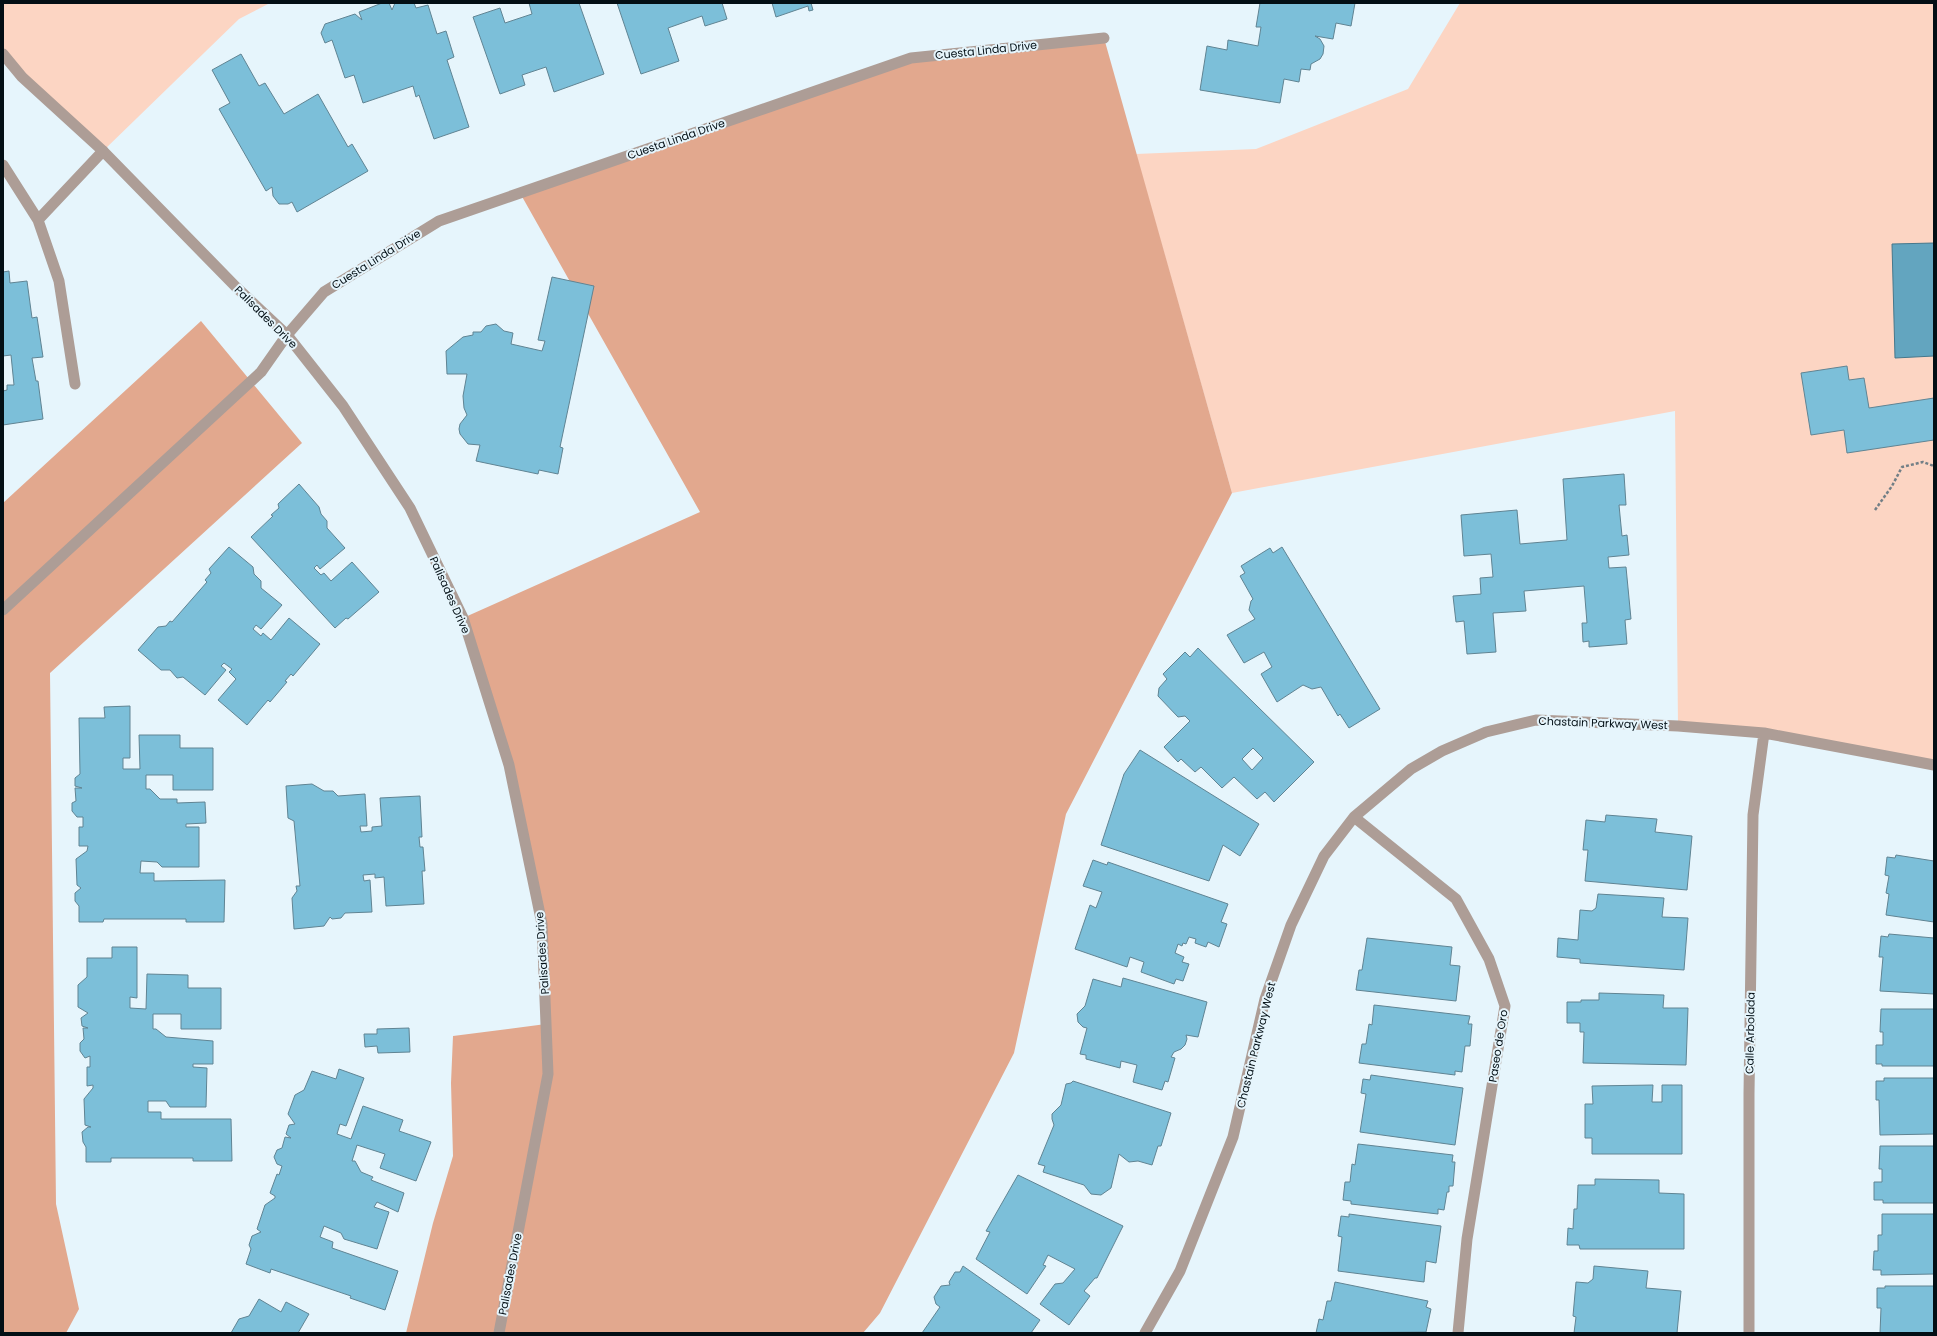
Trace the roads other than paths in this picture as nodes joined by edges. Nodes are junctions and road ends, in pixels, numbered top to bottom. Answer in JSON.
{"nodes":[{"id":1,"x":1104,"y":38,"type":"dead end"},
{"id":2,"x":3,"y":54,"type":"edge"},
{"id":3,"x":104,"y":151,"type":"junction"},
{"id":4,"x":3,"y":165,"type":"edge"},
{"id":5,"x":38,"y":220,"type":"junction"},
{"id":6,"x":287,"y":335,"type":"junction"},
{"id":7,"x":74,"y":384,"type":"dead end"},
{"id":8,"x":3,"y":610,"type":"edge"},
{"id":9,"x":1764,"y":733,"type":"junction"},
{"id":10,"x":1934,"y":765,"type":"edge"},
{"id":11,"x":1354,"y":817,"type":"junction"},
{"id":12,"x":499,"y":1333,"type":"edge"},
{"id":13,"x":1144,"y":1333,"type":"edge"},
{"id":14,"x":1458,"y":1333,"type":"edge"},
{"id":15,"x":1749,"y":1333,"type":"edge"}],
"edges":[{"from":1,"to":6,"type":"street","name":"Cuesta Linda Drive"},
{"from":2,"to":3,"type":"street","name":"Palisades Drive"},
{"from":3,"to":5,"type":"street"},
{"from":3,"to":6,"type":"street","name":"Palisades Drive"},
{"from":4,"to":5,"type":"street"},
{"from":5,"to":7,"type":"street"},
{"from":6,"to":8,"type":"street","name":"Cuesta Linda Drive"},
{"from":6,"to":12,"type":"street","name":"Palisades Drive"},
{"from":9,"to":10,"type":"street","name":"Chastain Parkway West"},
{"from":9,"to":11,"type":"street","name":"Chastain Parkway West"},
{"from":9,"to":15,"type":"street","name":"Calle Arbolada"},
{"from":11,"to":13,"type":"street","name":"Chastain Parkway West"},
{"from":11,"to":14,"type":"street","name":"Paseo de Oro"}]}
